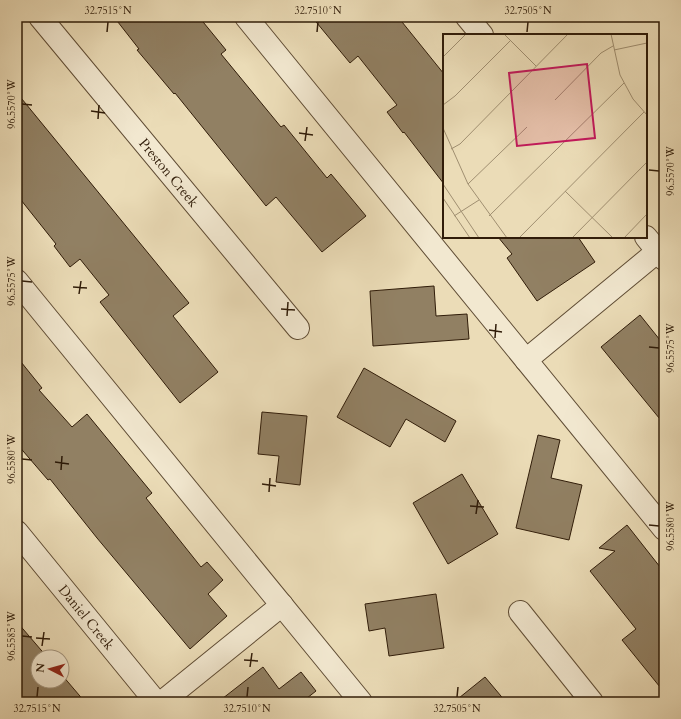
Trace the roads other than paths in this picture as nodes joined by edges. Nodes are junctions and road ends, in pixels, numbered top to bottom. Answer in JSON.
{"nodes":[{"id":1,"x":40,"y":17,"type":"edge"},
{"id":2,"x":246,"y":17,"type":"edge"},
{"id":3,"x":467,"y":17,"type":"edge"},
{"id":4,"x":481,"y":34,"type":"edge"},
{"id":5,"x":656,"y":249,"type":"edge"},
{"id":6,"x":17,"y":281,"type":"edge"},
{"id":7,"x":298,"y":328,"type":"dead end"},
{"id":8,"x":526,"y":360,"type":"junction"},
{"id":9,"x":664,"y":529,"type":"edge"},
{"id":10,"x":17,"y":532,"type":"edge"},
{"id":11,"x":282,"y":606,"type":"junction"},
{"id":12,"x":520,"y":612,"type":"dead end"},
{"id":13,"x":156,"y":702,"type":"edge"},
{"id":14,"x":162,"y":702,"type":"edge"},
{"id":15,"x":361,"y":702,"type":"edge"},
{"id":16,"x":592,"y":702,"type":"edge"}],
"edges":[{"from":1,"to":7,"type":"street","name":"Preston Creek"},
{"from":2,"to":8,"type":"street"},
{"from":3,"to":4,"type":"street"},
{"from":5,"to":8,"type":"street"},
{"from":6,"to":11,"type":"street"},
{"from":8,"to":9,"type":"street"},
{"from":10,"to":13,"type":"street","name":"Daniel Creek"},
{"from":11,"to":14,"type":"street"},
{"from":11,"to":15,"type":"street"},
{"from":12,"to":16,"type":"street"}]}
